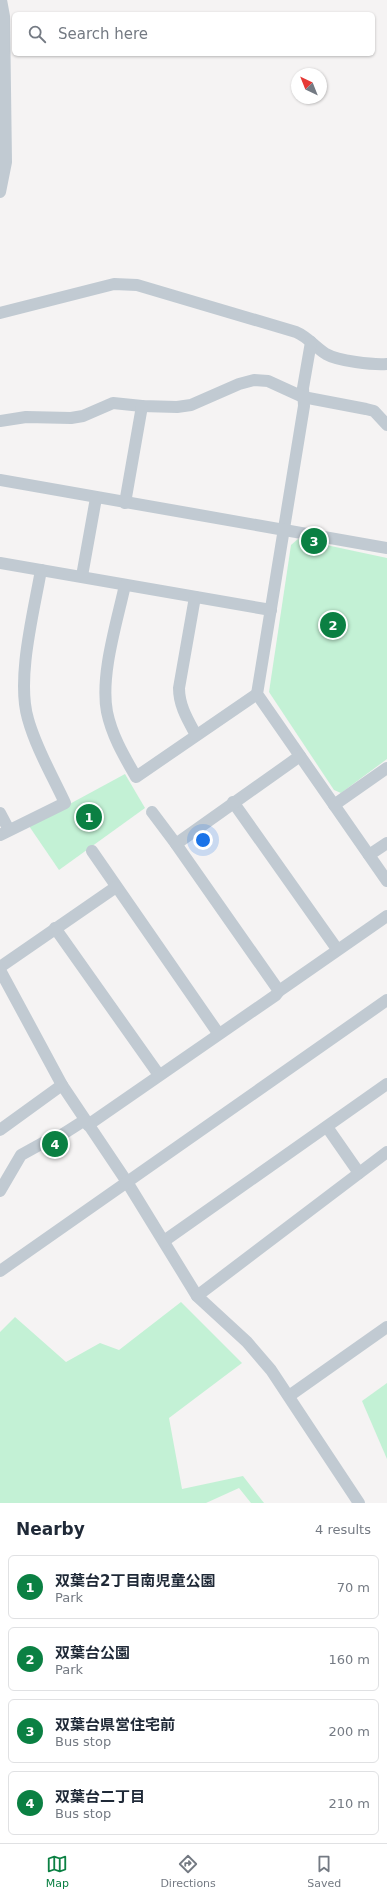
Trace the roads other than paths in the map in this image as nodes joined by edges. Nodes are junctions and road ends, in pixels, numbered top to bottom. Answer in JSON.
{"nodes":[{"id":1,"x":1,"y":0,"type":"edge"},
{"id":2,"x":3,"y":163,"type":"edge"},
{"id":3,"x":0,"y":192,"type":"edge"},
{"id":4,"x":0,"y":313,"type":"edge"},
{"id":5,"x":311,"y":342,"type":"junction"},
{"id":6,"x":387,"y":364,"type":"edge"},
{"id":7,"x":303,"y":397,"type":"junction"},
{"id":8,"x":142,"y":406,"type":"junction"},
{"id":9,"x":0,"y":421,"type":"edge"},
{"id":10,"x":387,"y":425,"type":"edge"},
{"id":11,"x":0,"y":480,"type":"edge"},
{"id":12,"x":96,"y":498,"type":"junction"},
{"id":13,"x":125,"y":503,"type":"junction"},
{"id":14,"x":283,"y":530,"type":"junction"},
{"id":15,"x":387,"y":548,"type":"edge"},
{"id":16,"x":0,"y":563,"type":"edge"},
{"id":17,"x":41,"y":570,"type":"junction"},
{"id":18,"x":82,"y":576,"type":"junction"},
{"id":19,"x":125,"y":585,"type":"junction"},
{"id":20,"x":195,"y":597,"type":"junction"},
{"id":21,"x":271,"y":610,"type":"junction"},
{"id":22,"x":257,"y":694,"type":"junction"},
{"id":23,"x":196,"y":735,"type":"junction"},
{"id":24,"x":300,"y":756,"type":"junction"},
{"id":25,"x":387,"y":768,"type":"edge"},
{"id":26,"x":233,"y":802,"type":"junction"},
{"id":27,"x":334,"y":806,"type":"junction"},
{"id":28,"x":152,"y":812,"type":"dead end"},
{"id":29,"x":0,"y":813,"type":"edge"},
{"id":30,"x":5,"y":833,"type":"edge"},
{"id":31,"x":387,"y":843,"type":"edge"},
{"id":32,"x":176,"y":844,"type":"junction"},
{"id":33,"x":92,"y":851,"type":"dead end"},
{"id":34,"x":369,"y":855,"type":"junction"},
{"id":35,"x":387,"y":881,"type":"edge"},
{"id":36,"x":116,"y":887,"type":"junction"},
{"id":37,"x":387,"y":916,"type":"edge"},
{"id":38,"x":55,"y":928,"type":"junction"},
{"id":39,"x":337,"y":949,"type":"junction"},
{"id":40,"x":0,"y":968,"type":"edge"},
{"id":41,"x":279,"y":990,"type":"junction"},
{"id":42,"x":386,"y":1003,"type":"edge"},
{"id":43,"x":218,"y":1033,"type":"junction"},
{"id":44,"x":159,"y":1075,"type":"junction"},
{"id":45,"x":387,"y":1084,"type":"edge"},
{"id":46,"x":62,"y":1085,"type":"junction"},
{"id":47,"x":87,"y":1122,"type":"junction"},
{"id":48,"x":327,"y":1127,"type":"junction"},
{"id":49,"x":0,"y":1128,"type":"edge"},
{"id":50,"x":387,"y":1152,"type":"edge"},
{"id":51,"x":359,"y":1173,"type":"junction"},
{"id":52,"x":127,"y":1182,"type":"junction"},
{"id":53,"x":0,"y":1191,"type":"edge"},
{"id":54,"x":164,"y":1241,"type":"junction"},
{"id":55,"x":0,"y":1271,"type":"edge"},
{"id":56,"x":197,"y":1296,"type":"junction"},
{"id":57,"x":387,"y":1327,"type":"edge"},
{"id":58,"x":289,"y":1396,"type":"junction"},
{"id":59,"x":359,"y":1503,"type":"edge"}],
"edges":[{"from":1,"to":2,"type":"street"},
{"from":2,"to":3,"type":"street"},
{"from":4,"to":5,"type":"street"},
{"from":5,"to":6,"type":"street"},
{"from":5,"to":7,"type":"street"},
{"from":7,"to":8,"type":"street"},
{"from":7,"to":10,"type":"street"},
{"from":7,"to":14,"type":"street"},
{"from":8,"to":9,"type":"street"},
{"from":8,"to":13,"type":"street"},
{"from":11,"to":12,"type":"street"},
{"from":12,"to":13,"type":"street"},
{"from":12,"to":18,"type":"street"},
{"from":13,"to":14,"type":"street"},
{"from":14,"to":15,"type":"street"},
{"from":14,"to":21,"type":"street"},
{"from":16,"to":17,"type":"street"},
{"from":17,"to":18,"type":"street"},
{"from":17,"to":30,"type":"street"},
{"from":18,"to":19,"type":"street"},
{"from":19,"to":20,"type":"street"},
{"from":19,"to":23,"type":"street"},
{"from":20,"to":21,"type":"street"},
{"from":20,"to":23,"type":"street"},
{"from":21,"to":22,"type":"street"},
{"from":22,"to":23,"type":"street"},
{"from":22,"to":24,"type":"street"},
{"from":24,"to":26,"type":"street"},
{"from":24,"to":27,"type":"street"},
{"from":25,"to":27,"type":"street"},
{"from":26,"to":32,"type":"street"},
{"from":26,"to":39,"type":"street"},
{"from":27,"to":34,"type":"street"},
{"from":28,"to":32,"type":"street"},
{"from":29,"to":30,"type":"street"},
{"from":31,"to":34,"type":"street"},
{"from":32,"to":41,"type":"street"},
{"from":33,"to":36,"type":"street"},
{"from":34,"to":35,"type":"street"},
{"from":36,"to":38,"type":"street"},
{"from":36,"to":43,"type":"street"},
{"from":37,"to":39,"type":"street"},
{"from":38,"to":40,"type":"street"},
{"from":38,"to":44,"type":"street"},
{"from":39,"to":41,"type":"street"},
{"from":40,"to":46,"type":"street"},
{"from":41,"to":43,"type":"street"},
{"from":42,"to":52,"type":"street"},
{"from":43,"to":44,"type":"street"},
{"from":44,"to":47,"type":"street"},
{"from":45,"to":48,"type":"street"},
{"from":46,"to":47,"type":"street"},
{"from":46,"to":49,"type":"street"},
{"from":47,"to":52,"type":"street"},
{"from":47,"to":53,"type":"street"},
{"from":48,"to":51,"type":"street"},
{"from":48,"to":54,"type":"street"},
{"from":50,"to":51,"type":"street"},
{"from":51,"to":56,"type":"street"},
{"from":52,"to":54,"type":"street"},
{"from":52,"to":55,"type":"street"},
{"from":54,"to":56,"type":"street"},
{"from":56,"to":58,"type":"street"},
{"from":57,"to":58,"type":"street"},
{"from":58,"to":59,"type":"street"}]}
